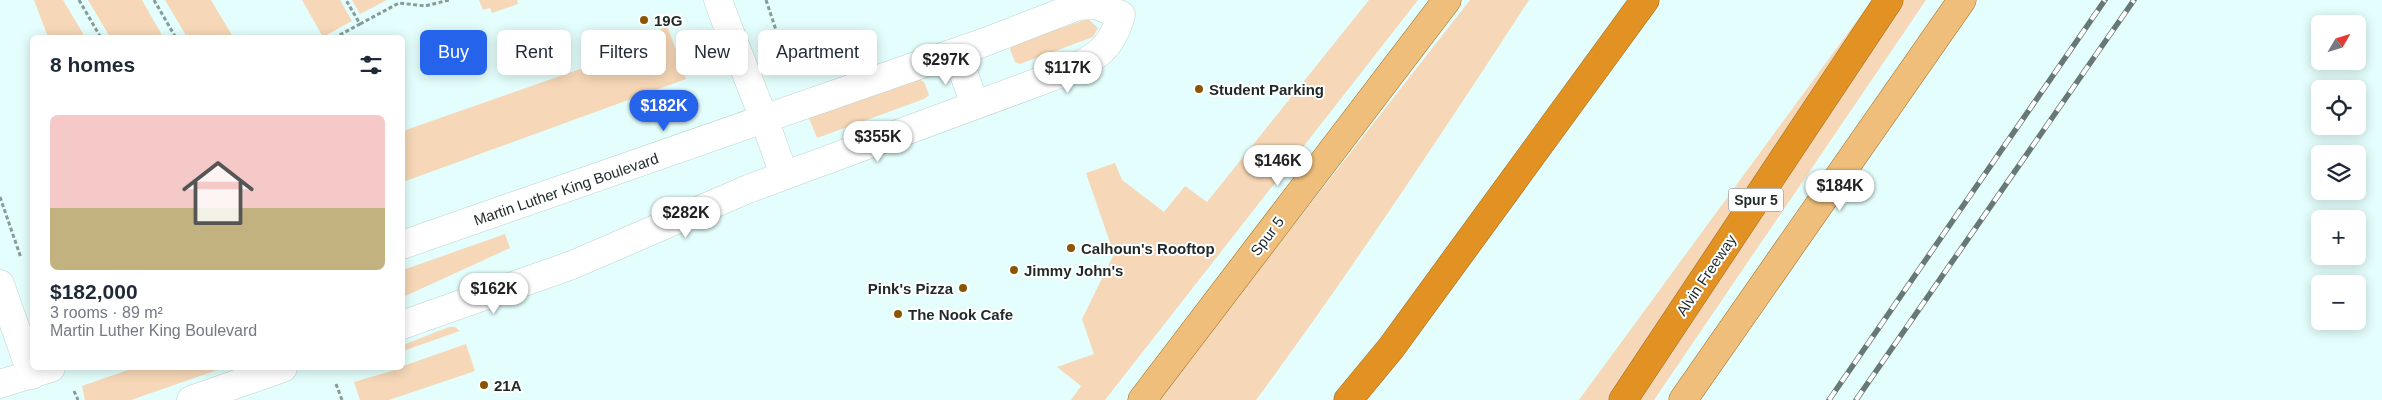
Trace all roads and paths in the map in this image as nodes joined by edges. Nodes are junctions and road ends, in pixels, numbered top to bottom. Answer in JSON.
{"nodes":[{"id":1,"x":80,"y":0,"type":"edge"},
{"id":2,"x":154,"y":0,"type":"edge"},
{"id":3,"x":346,"y":0,"type":"edge"},
{"id":4,"x":449,"y":0,"type":"edge"},
{"id":5,"x":718,"y":0,"type":"edge"},
{"id":6,"x":766,"y":0,"type":"edge"},
{"id":7,"x":1447,"y":0,"type":"edge"},
{"id":8,"x":1645,"y":0,"type":"edge"},
{"id":9,"x":1889,"y":0,"type":"edge"},
{"id":10,"x":1962,"y":0,"type":"edge"},
{"id":11,"x":360,"y":24,"type":"junction"},
{"id":12,"x":776,"y":30,"type":"edge"},
{"id":13,"x":99,"y":35,"type":"edge"},
{"id":14,"x":174,"y":35,"type":"edge"},
{"id":15,"x":340,"y":35,"type":"edge"},
{"id":16,"x":947,"y":55,"type":"junction"},
{"id":17,"x":966,"y":108,"type":"junction"},
{"id":18,"x":766,"y":120,"type":"junction"},
{"id":19,"x":784,"y":176,"type":"junction"},
{"id":20,"x":0,"y":197,"type":"edge"},
{"id":21,"x":405,"y":244,"type":"edge"},
{"id":22,"x":23,"y":266,"type":"dead end"},
{"id":23,"x":0,"y":284,"type":"edge"},
{"id":24,"x":405,"y":324,"type":"edge"},
{"id":25,"x":30,"y":346,"type":"edge"},
{"id":26,"x":277,"y":370,"type":"edge"},
{"id":27,"x":42,"y":371,"type":"edge"},
{"id":28,"x":0,"y":384,"type":"edge"},
{"id":29,"x":336,"y":384,"type":"dead end"},
{"id":30,"x":73,"y":388,"type":"dead end"},
{"id":31,"x":78,"y":400,"type":"edge"},
{"id":32,"x":191,"y":400,"type":"edge"},
{"id":33,"x":342,"y":400,"type":"edge"},
{"id":34,"x":1142,"y":400,"type":"edge"},
{"id":35,"x":1348,"y":400,"type":"edge"},
{"id":36,"x":1623,"y":400,"type":"edge"},
{"id":37,"x":1683,"y":400,"type":"edge"}],
"edges":[{"from":1,"to":13,"type":"path"},
{"from":2,"to":14,"type":"path"},
{"from":3,"to":11,"type":"path"},
{"from":4,"to":11,"type":"path"},
{"from":5,"to":18,"type":"street"},
{"from":6,"to":12,"type":"path"},
{"from":7,"to":34,"type":"main road","name":"Spur 5"},
{"from":8,"to":35,"type":"highway"},
{"from":9,"to":36,"type":"highway","name":"Alvin Freeway","number":"Spur 5"},
{"from":10,"to":37,"type":"main road"},
{"from":11,"to":15,"type":"path"},
{"from":16,"to":17,"type":"street"},
{"from":16,"to":17,"type":"street","name":"Martin Luther King Boulevard"},
{"from":16,"to":18,"type":"street","name":"Martin Luther King Boulevard"},
{"from":17,"to":19,"type":"street","name":"Martin Luther King Boulevard"},
{"from":18,"to":19,"type":"street"},
{"from":18,"to":21,"type":"street","name":"Martin Luther King Boulevard"},
{"from":19,"to":24,"type":"street","name":"Martin Luther King Boulevard"},
{"from":20,"to":22,"type":"path"},
{"from":23,"to":25,"type":"street"},
{"from":26,"to":32,"type":"street"},
{"from":27,"to":28,"type":"street"},
{"from":29,"to":33,"type":"path"},
{"from":30,"to":31,"type":"path"}]}
